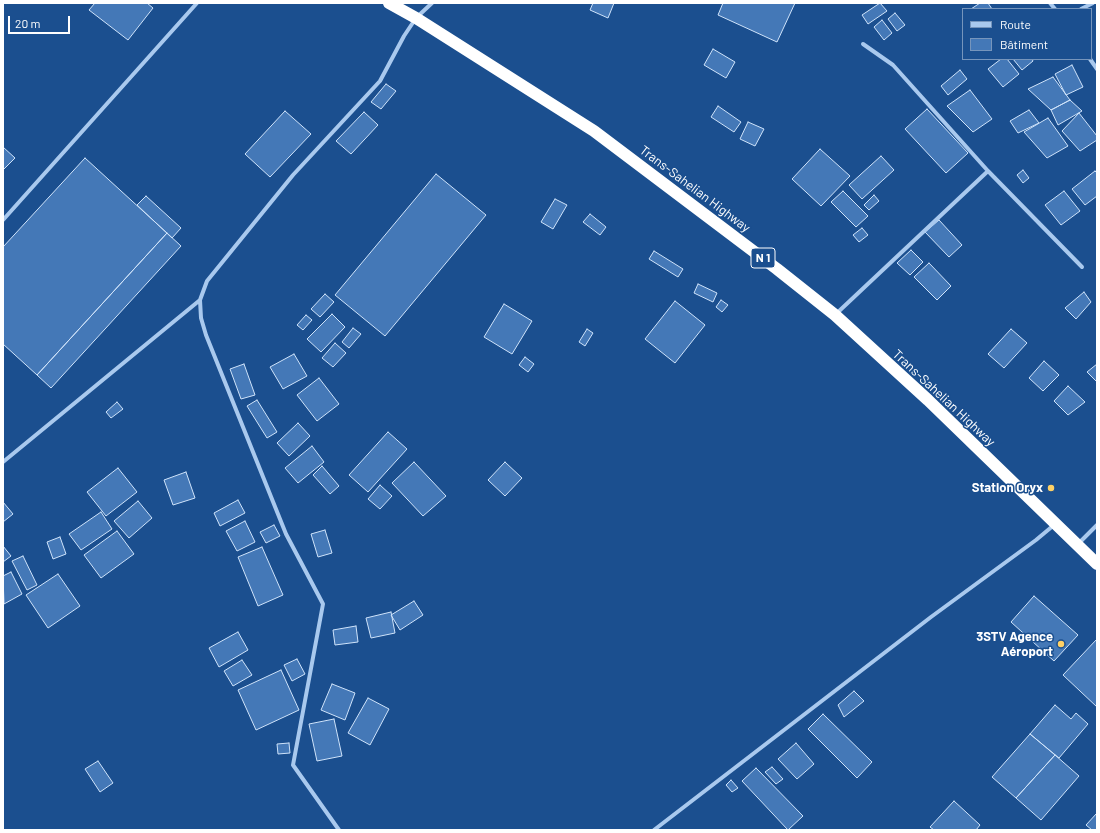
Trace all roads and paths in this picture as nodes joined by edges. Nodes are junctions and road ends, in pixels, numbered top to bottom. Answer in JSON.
{"nodes":[{"id":1,"x":197,"y":3,"type":"edge"},
{"id":2,"x":389,"y":3,"type":"edge"},
{"id":3,"x":432,"y":3,"type":"edge"},
{"id":4,"x":1093,"y":3,"type":"edge"},
{"id":5,"x":1083,"y":8,"type":"edge"},
{"id":6,"x":416,"y":18,"type":"junction"},
{"id":7,"x":863,"y":44,"type":"dead end"},
{"id":8,"x":1091,"y":60,"type":"edge"},
{"id":9,"x":1097,"y":69,"type":"edge"},
{"id":10,"x":988,"y":171,"type":"junction"},
{"id":11,"x":3,"y":220,"type":"edge"},
{"id":12,"x":1082,"y":267,"type":"dead end"},
{"id":13,"x":200,"y":300,"type":"junction"},
{"id":14,"x":835,"y":315,"type":"junction"},
{"id":15,"x":3,"y":462,"type":"edge"},
{"id":16,"x":1056,"y":523,"type":"junction"},
{"id":17,"x":1097,"y":525,"type":"edge"},
{"id":18,"x":1078,"y":544,"type":"junction"},
{"id":19,"x":1097,"y":564,"type":"edge"},
{"id":20,"x":339,"y":830,"type":"edge"},
{"id":21,"x":654,"y":830,"type":"edge"}],
"edges":[{"from":1,"to":11,"type":"street"},
{"from":2,"to":6,"type":"highway","name":"Trans-Sahelian Highway","number":"N 1"},
{"from":3,"to":6,"type":"street"},
{"from":4,"to":5,"type":"street"},
{"from":6,"to":13,"type":"street"},
{"from":6,"to":14,"type":"highway","name":"Trans-Sahelian Highway","number":"N 1"},
{"from":7,"to":10,"type":"street"},
{"from":8,"to":9,"type":"street"},
{"from":10,"to":12,"type":"street"},
{"from":10,"to":14,"type":"street"},
{"from":13,"to":15,"type":"street"},
{"from":13,"to":20,"type":"street"},
{"from":14,"to":16,"type":"highway","name":"Trans-Sahelian Highway","number":"N 1"},
{"from":16,"to":18,"type":"highway","name":"Trans-Sahelian Highway","number":"N 1"},
{"from":16,"to":21,"type":"street"},
{"from":17,"to":18,"type":"street"},
{"from":18,"to":19,"type":"highway","name":"Trans-Sahelian Highway","number":"N 1"}]}
